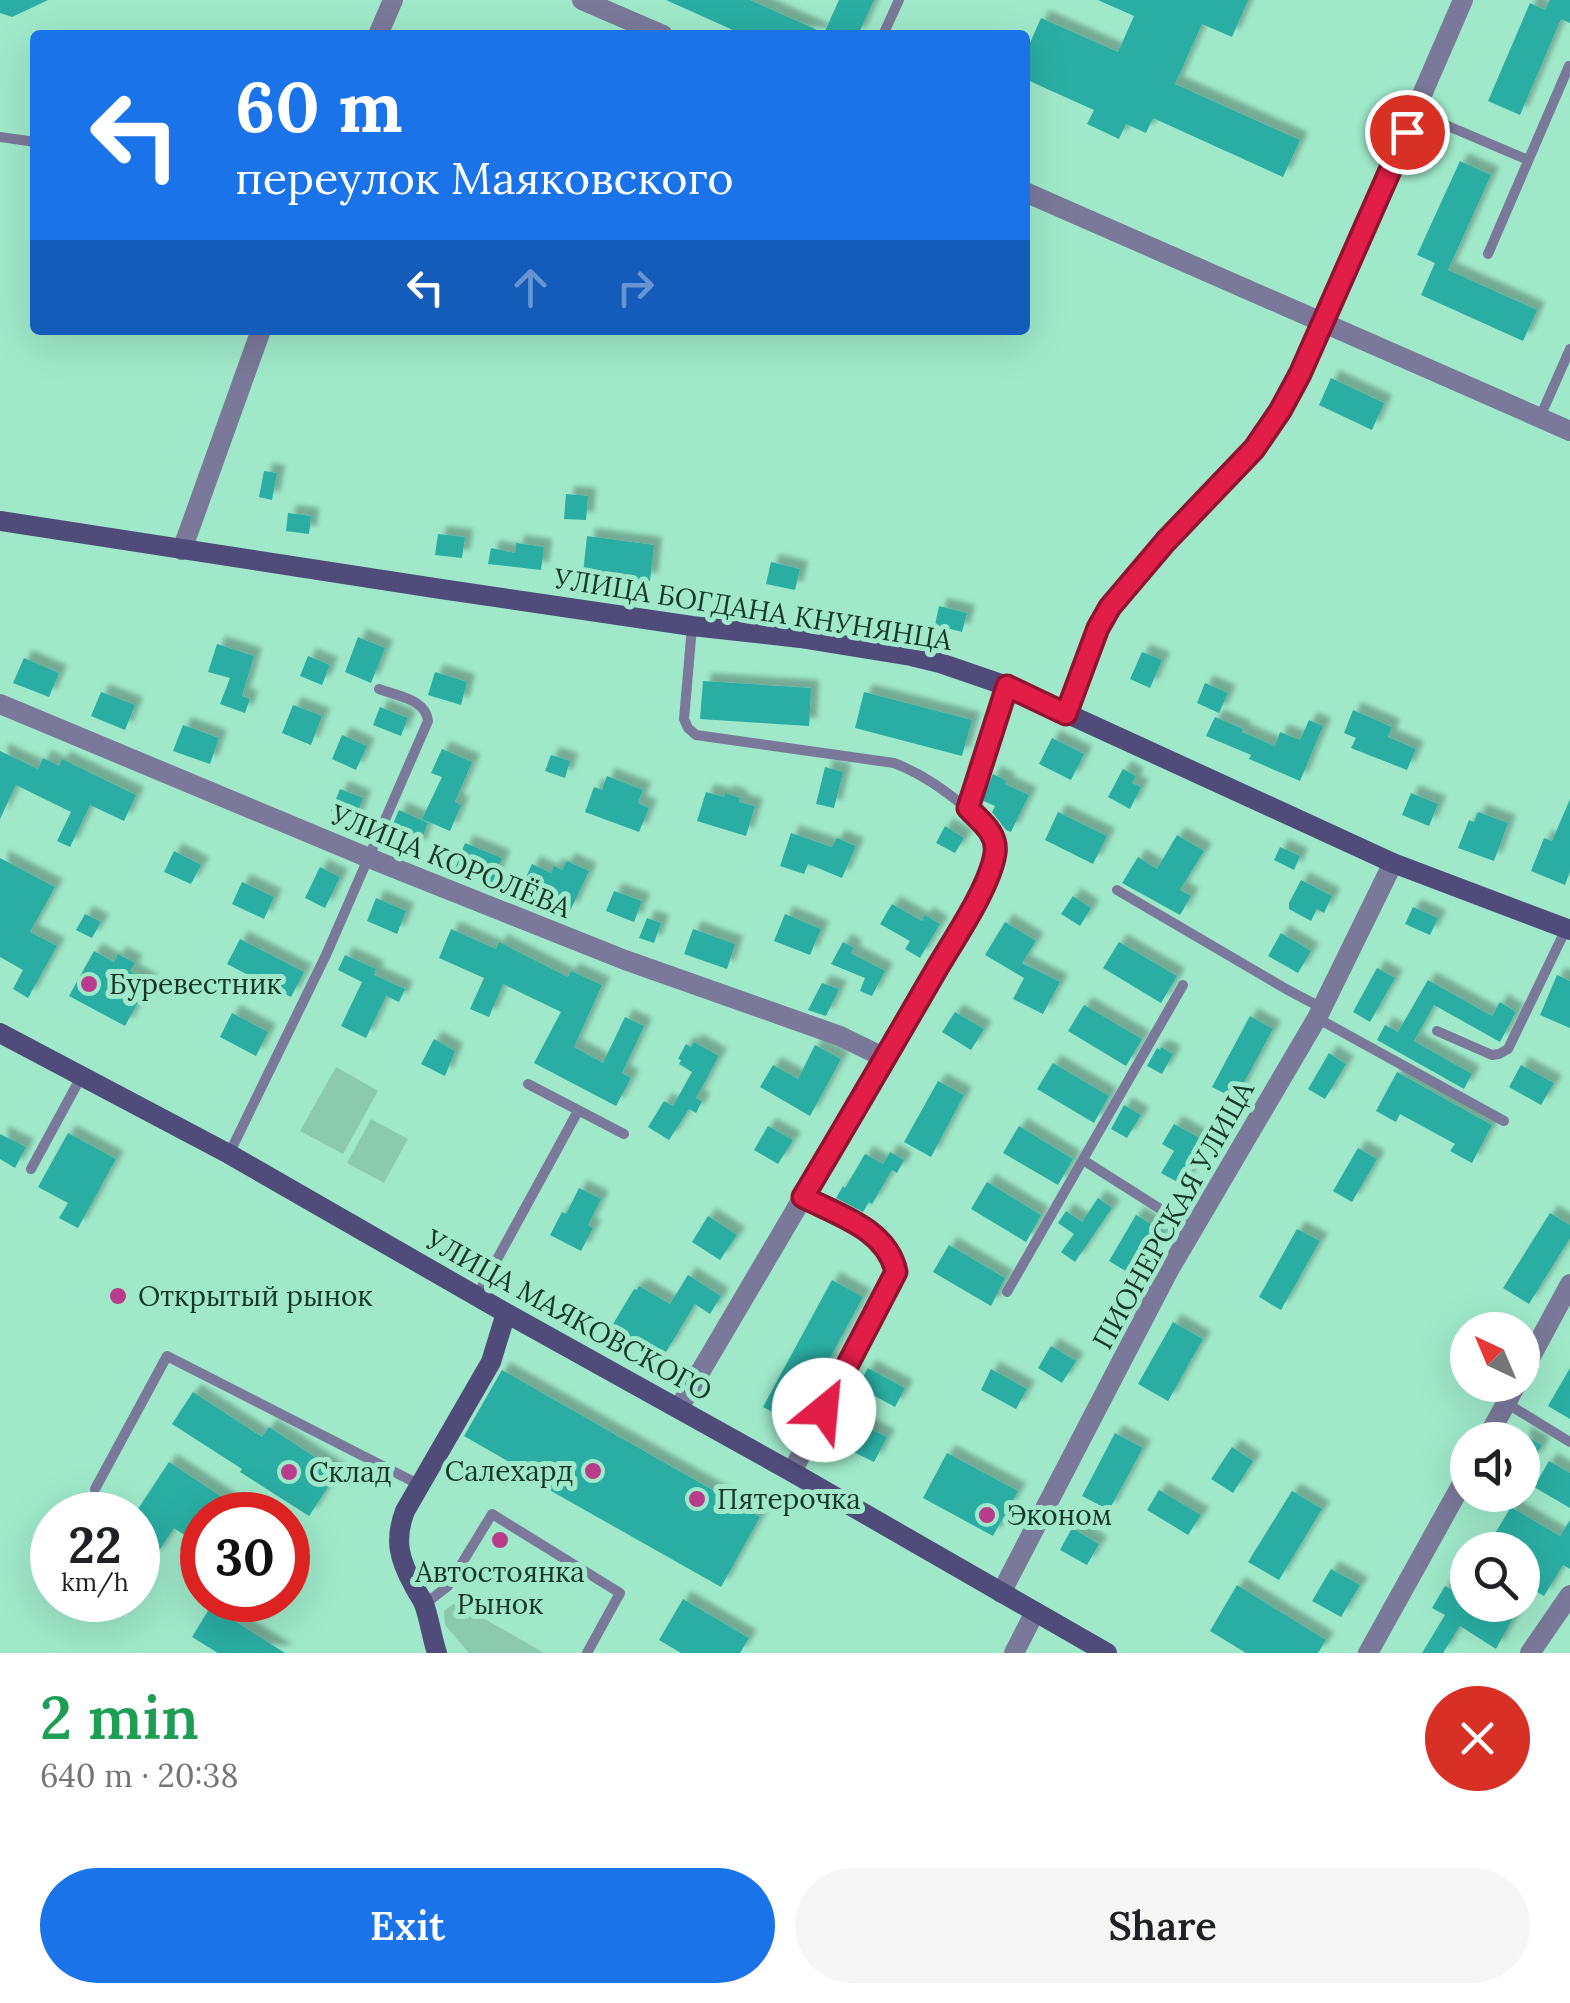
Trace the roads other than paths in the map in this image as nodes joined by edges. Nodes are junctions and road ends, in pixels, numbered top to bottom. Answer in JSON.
{"nodes":[{"id":1,"x":393,"y":0,"type":"edge"},
{"id":2,"x":582,"y":0,"type":"edge"},
{"id":3,"x":899,"y":0,"type":"edge"},
{"id":4,"x":1463,"y":0,"type":"edge"},
{"id":5,"x":380,"y":30,"type":"edge"},
{"id":6,"x":651,"y":30,"type":"edge"},
{"id":7,"x":885,"y":30,"type":"edge"},
{"id":8,"x":1568,"y":66,"type":"edge"},
{"id":9,"x":1415,"y":112,"type":"junction"},
{"id":10,"x":0,"y":137,"type":"edge"},
{"id":11,"x":30,"y":141,"type":"edge"},
{"id":12,"x":1528,"y":160,"type":"junction"},
{"id":13,"x":1030,"y":194,"type":"edge"},
{"id":14,"x":1488,"y":254,"type":"dead end"},
{"id":15,"x":1324,"y":321,"type":"junction"},
{"id":16,"x":259,"y":335,"type":"edge"},
{"id":17,"x":1570,"y":348,"type":"edge"},
{"id":18,"x":1540,"y":417,"type":"junction"},
{"id":19,"x":1570,"y":430,"type":"edge"},
{"id":20,"x":0,"y":521,"type":"edge"},
{"id":21,"x":182,"y":550,"type":"junction"},
{"id":22,"x":692,"y":626,"type":"junction"},
{"id":23,"x":1007,"y":686,"type":"junction"},
{"id":24,"x":379,"y":688,"type":"dead end"},
{"id":25,"x":0,"y":704,"type":"edge"},
{"id":26,"x":1066,"y":714,"type":"junction"},
{"id":27,"x":968,"y":808,"type":"junction"},
{"id":28,"x":369,"y":858,"type":"junction"},
{"id":29,"x":1393,"y":863,"type":"junction"},
{"id":30,"x":1117,"y":890,"type":"dead end"},
{"id":31,"x":1568,"y":930,"type":"edge"},
{"id":32,"x":1182,"y":985,"type":"dead end"},
{"id":33,"x":1320,"y":1013,"type":"junction"},
{"id":34,"x":1436,"y":1031,"type":"dead end"},
{"id":35,"x":0,"y":1033,"type":"edge"},
{"id":36,"x":885,"y":1058,"type":"junction"},
{"id":37,"x":81,"y":1077,"type":"junction"},
{"id":38,"x":528,"y":1084,"type":"dead end"},
{"id":39,"x":578,"y":1110,"type":"junction"},
{"id":40,"x":1504,"y":1121,"type":"dead end"},
{"id":41,"x":624,"y":1134,"type":"dead end"},
{"id":42,"x":229,"y":1154,"type":"junction"},
{"id":43,"x":1083,"y":1160,"type":"junction"},
{"id":44,"x":31,"y":1169,"type":"dead end"},
{"id":45,"x":803,"y":1197,"type":"junction"},
{"id":46,"x":1192,"y":1229,"type":"junction"},
{"id":47,"x":1570,"y":1284,"type":"edge"},
{"id":48,"x":1007,"y":1292,"type":"dead end"},
{"id":49,"x":477,"y":1296,"type":"junction"},
{"id":50,"x":506,"y":1313,"type":"junction"},
{"id":51,"x":1540,"y":1340,"type":"edge"},
{"id":52,"x":1521,"y":1402,"type":"edge"},
{"id":53,"x":679,"y":1408,"type":"junction"},
{"id":54,"x":1570,"y":1442,"type":"edge"},
{"id":55,"x":792,"y":1472,"type":"junction"},
{"id":56,"x":420,"y":1485,"type":"junction"},
{"id":57,"x":96,"y":1489,"type":"dead end"},
{"id":58,"x":1450,"y":1506,"type":"edge"},
{"id":59,"x":1001,"y":1593,"type":"junction"},
{"id":60,"x":1570,"y":1595,"type":"edge"},
{"id":61,"x":425,"y":1604,"type":"junction"},
{"id":62,"x":1035,"y":1612,"type":"junction"},
{"id":63,"x":436,"y":1653,"type":"edge"},
{"id":64,"x":587,"y":1653,"type":"edge"},
{"id":65,"x":1014,"y":1653,"type":"edge"},
{"id":66,"x":1107,"y":1653,"type":"edge"},
{"id":67,"x":1368,"y":1653,"type":"edge"},
{"id":68,"x":1530,"y":1653,"type":"edge"}],
"edges":[{"from":1,"to":5,"type":"street"},
{"from":2,"to":6,"type":"street"},
{"from":3,"to":7,"type":"lane"},
{"from":4,"to":9,"type":"street"},
{"from":8,"to":12,"type":"lane"},
{"from":9,"to":12,"type":"lane"},
{"from":9,"to":15,"type":"street"},
{"from":10,"to":11,"type":"lane"},
{"from":12,"to":14,"type":"lane"},
{"from":13,"to":15,"type":"street"},
{"from":15,"to":18,"type":"street"},
{"from":15,"to":26,"type":"street"},
{"from":16,"to":21,"type":"street"},
{"from":17,"to":18,"type":"lane"},
{"from":18,"to":19,"type":"street"},
{"from":20,"to":21,"type":"street","name":"УЛИЦА БОГДАНА КНУНЯНЦА"},
{"from":21,"to":22,"type":"street","name":"УЛИЦА БОГДАНА КНУНЯНЦА"},
{"from":22,"to":23,"type":"street","name":"УЛИЦА БОГДАНА КНУНЯНЦА"},
{"from":22,"to":27,"type":"lane"},
{"from":23,"to":26,"type":"street","name":"УЛИЦА БОГДАНА КНУНЯНЦА"},
{"from":23,"to":27,"type":"lane"},
{"from":24,"to":28,"type":"lane"},
{"from":25,"to":28,"type":"street","name":"УЛИЦА КОРОЛЁВА"},
{"from":26,"to":29,"type":"street","name":"УЛИЦА БОГДАНА КНУНЯНЦА"},
{"from":27,"to":36,"type":"street"},
{"from":28,"to":36,"type":"street","name":"УЛИЦА КОРОЛЁВА"},
{"from":28,"to":42,"type":"lane"},
{"from":29,"to":31,"type":"street","name":"УЛИЦА БОГДАНА КНУНЯНЦА"},
{"from":29,"to":33,"type":"street","name":"ПИОНЕРСКАЯ УЛИЦА"},
{"from":30,"to":33,"type":"lane"},
{"from":31,"to":34,"type":"lane"},
{"from":32,"to":43,"type":"lane"},
{"from":33,"to":40,"type":"lane"},
{"from":33,"to":46,"type":"street","name":"ПИОНЕРСКАЯ УЛИЦА"},
{"from":35,"to":37,"type":"street","name":"УЛИЦА МАЯКОВСКОГО"},
{"from":36,"to":45,"type":"street"},
{"from":37,"to":42,"type":"street","name":"УЛИЦА МАЯКОВСКОГО"},
{"from":37,"to":44,"type":"lane"},
{"from":38,"to":39,"type":"lane"},
{"from":39,"to":41,"type":"lane"},
{"from":39,"to":49,"type":"lane"},
{"from":42,"to":49,"type":"street","name":"УЛИЦА МАЯКОВСКОГО"},
{"from":43,"to":46,"type":"lane"},
{"from":43,"to":48,"type":"lane"},
{"from":45,"to":53,"type":"street"},
{"from":45,"to":55,"type":"street"},
{"from":46,"to":59,"type":"street","name":"ПИОНЕРСКАЯ УЛИЦА"},
{"from":47,"to":51,"type":"street"},
{"from":49,"to":50,"type":"street","name":"УЛИЦА МАЯКОВСКОГО"},
{"from":50,"to":53,"type":"street","name":"УЛИЦА МАЯКОВСКОГО"},
{"from":50,"to":56,"type":"street"},
{"from":52,"to":54,"type":"lane"},
{"from":53,"to":55,"type":"street","name":"УЛИЦА МАЯКОВСКОГО"},
{"from":55,"to":59,"type":"street","name":"УЛИЦА МАЯКОВСКОГО"},
{"from":56,"to":57,"type":"lane"},
{"from":56,"to":61,"type":"street"},
{"from":58,"to":67,"type":"street"},
{"from":59,"to":62,"type":"street","name":"УЛИЦА МАЯКОВСКОГО"},
{"from":60,"to":68,"type":"street"},
{"from":61,"to":63,"type":"street"},
{"from":61,"to":64,"type":"lane"},
{"from":62,"to":65,"type":"street"},
{"from":62,"to":66,"type":"street","name":"УЛИЦА МАЯКОВСКОГО"}]}
